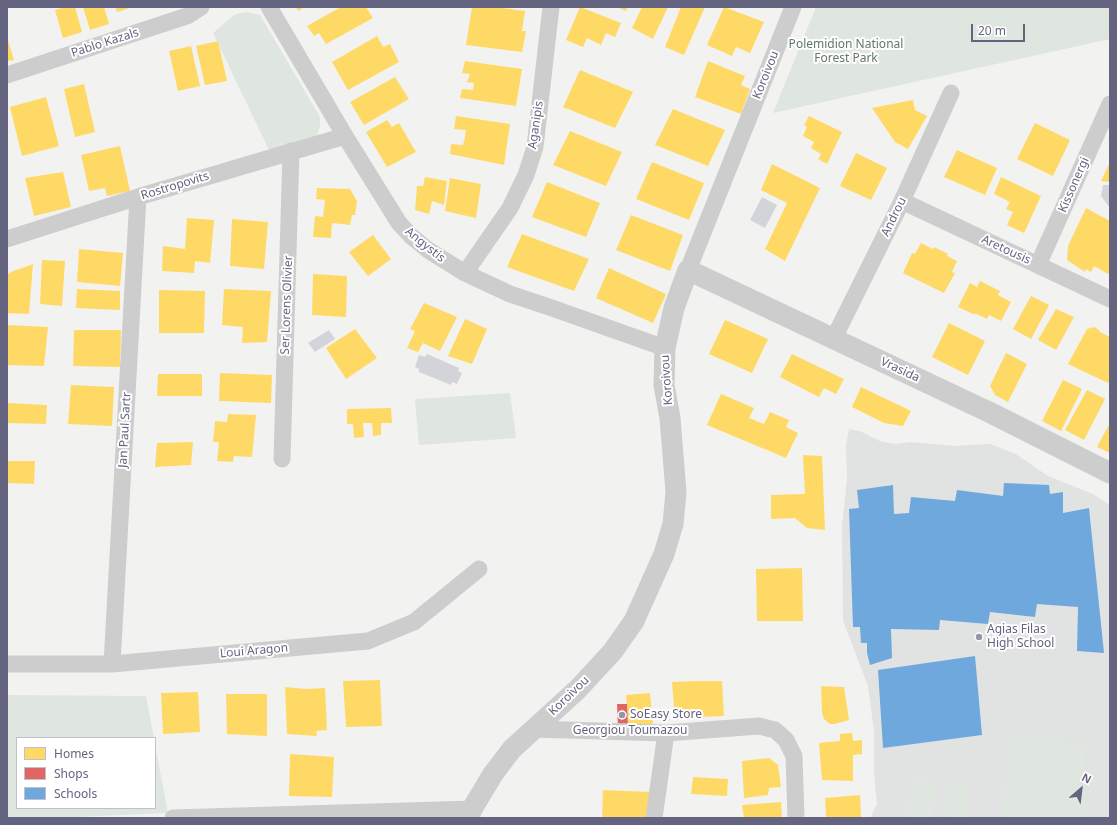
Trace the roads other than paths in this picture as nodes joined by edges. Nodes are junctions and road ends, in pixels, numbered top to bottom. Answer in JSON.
{"nodes":[{"id":1,"x":201,"y":7,"type":"edge"},
{"id":2,"x":269,"y":7,"type":"edge"},
{"id":3,"x":551,"y":7,"type":"edge"},
{"id":4,"x":792,"y":7,"type":"edge"},
{"id":5,"x":7,"y":75,"type":"edge"},
{"id":6,"x":951,"y":93,"type":"dead end"},
{"id":7,"x":1110,"y":104,"type":"edge"},
{"id":8,"x":344,"y":136,"type":"junction"},
{"id":9,"x":291,"y":151,"type":"junction"},
{"id":10,"x":138,"y":197,"type":"junction"},
{"id":11,"x":902,"y":201,"type":"junction"},
{"id":12,"x":7,"y":239,"type":"edge"},
{"id":13,"x":1038,"y":265,"type":"junction"},
{"id":14,"x":688,"y":270,"type":"junction"},
{"id":15,"x":465,"y":274,"type":"junction"},
{"id":16,"x":1110,"y":299,"type":"edge"},
{"id":17,"x":834,"y":338,"type":"junction"},
{"id":18,"x":664,"y":348,"type":"junction"},
{"id":19,"x":282,"y":459,"type":"dead end"},
{"id":20,"x":1110,"y":473,"type":"edge"},
{"id":21,"x":479,"y":569,"type":"dead end"},
{"id":22,"x":7,"y":664,"type":"edge"},
{"id":23,"x":112,"y":664,"type":"junction"},
{"id":24,"x":533,"y":729,"type":"junction"},
{"id":25,"x":666,"y":733,"type":"junction"},
{"id":26,"x":470,"y":814,"type":"edge"},
{"id":27,"x":173,"y":818,"type":"edge"},
{"id":28,"x":654,"y":818,"type":"edge"},
{"id":29,"x":796,"y":818,"type":"edge"}],
"edges":[{"from":1,"to":5,"type":"street","name":"Pablo Kazals"},
{"from":2,"to":8,"type":"street","name":"Angystis"},
{"from":3,"to":15,"type":"street","name":"Aganipis"},
{"from":4,"to":14,"type":"street","name":"Koroivou"},
{"from":6,"to":11,"type":"street","name":"Androu"},
{"from":7,"to":13,"type":"street","name":"Kissonergi"},
{"from":8,"to":9,"type":"street","name":"Rostropovits"},
{"from":8,"to":15,"type":"street","name":"Angystis"},
{"from":9,"to":10,"type":"street","name":"Rostropovits"},
{"from":9,"to":19,"type":"street","name":"Ser Lorens Olivier"},
{"from":10,"to":12,"type":"street","name":"Rostropovits"},
{"from":10,"to":23,"type":"street","name":"Jan Paul Sartr"},
{"from":11,"to":13,"type":"street","name":"Aretousis"},
{"from":11,"to":17,"type":"street","name":"Androu"},
{"from":13,"to":16,"type":"street","name":"Aretousis"},
{"from":14,"to":17,"type":"street","name":"Vrasida"},
{"from":14,"to":18,"type":"street","name":"Koroivou"},
{"from":15,"to":18,"type":"street","name":"Angystis"},
{"from":17,"to":20,"type":"street","name":"Vrasida"},
{"from":18,"to":24,"type":"street","name":"Koroivou"},
{"from":21,"to":23,"type":"street","name":"Loui Aragon"},
{"from":22,"to":23,"type":"street","name":"Loui Aragon"},
{"from":24,"to":25,"type":"street","name":"Georgiou Toumazou"},
{"from":24,"to":26,"type":"street","name":"Koroivou"},
{"from":25,"to":28,"type":"street"},
{"from":25,"to":29,"type":"street","name":"Georgiou Toumazou"},
{"from":26,"to":27,"type":"street"}]}
